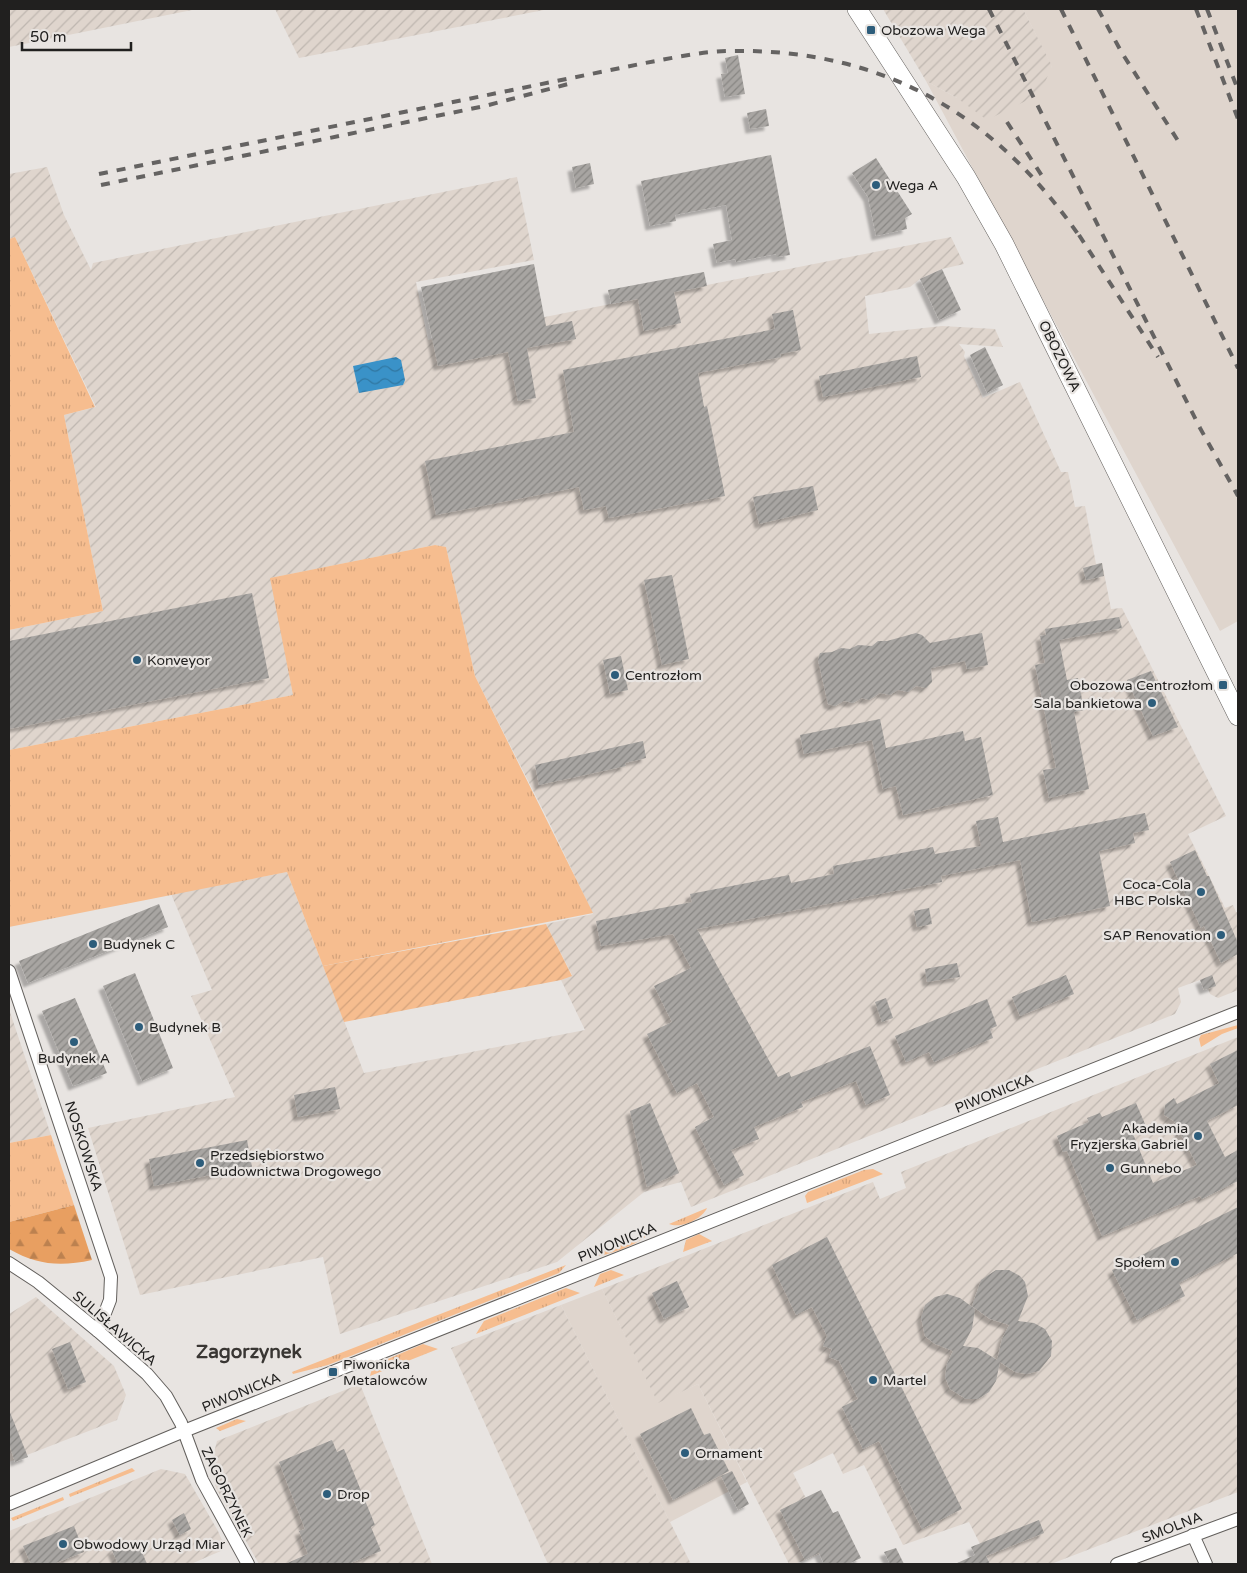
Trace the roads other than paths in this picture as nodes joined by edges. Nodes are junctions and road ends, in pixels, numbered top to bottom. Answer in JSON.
{"nodes":[{"id":1,"x":857,"y":9,"type":"edge"},
{"id":2,"x":1238,"y":716,"type":"edge"},
{"id":3,"x":9,"y":972,"type":"edge"},
{"id":4,"x":1238,"y":1012,"type":"edge"},
{"id":5,"x":9,"y":1263,"type":"edge"},
{"id":6,"x":98,"y":1331,"type":"junction"},
{"id":7,"x":184,"y":1431,"type":"junction"},
{"id":8,"x":9,"y":1504,"type":"edge"},
{"id":9,"x":1238,"y":1519,"type":"edge"},
{"id":10,"x":1193,"y":1536,"type":"junction"},
{"id":11,"x":248,"y":1564,"type":"edge"},
{"id":12,"x":1117,"y":1564,"type":"edge"},
{"id":13,"x":1206,"y":1564,"type":"edge"}],
"edges":[{"from":1,"to":2,"type":"street","name":"OBOZOWA"},
{"from":3,"to":6,"type":"street","name":"NOSKOWSKA"},
{"from":4,"to":7,"type":"street","name":"PIWONICKA"},
{"from":5,"to":6,"type":"street","name":"SULISŁAWICKA"},
{"from":6,"to":7,"type":"street","name":"SULISŁAWICKA"},
{"from":7,"to":8,"type":"street","name":"PIWONICKA"},
{"from":7,"to":11,"type":"street","name":"ZAGORZYNEK"},
{"from":9,"to":10,"type":"street","name":"SMOLNA"},
{"from":10,"to":12,"type":"street","name":"SMOLNA"},
{"from":10,"to":13,"type":"street"}]}
